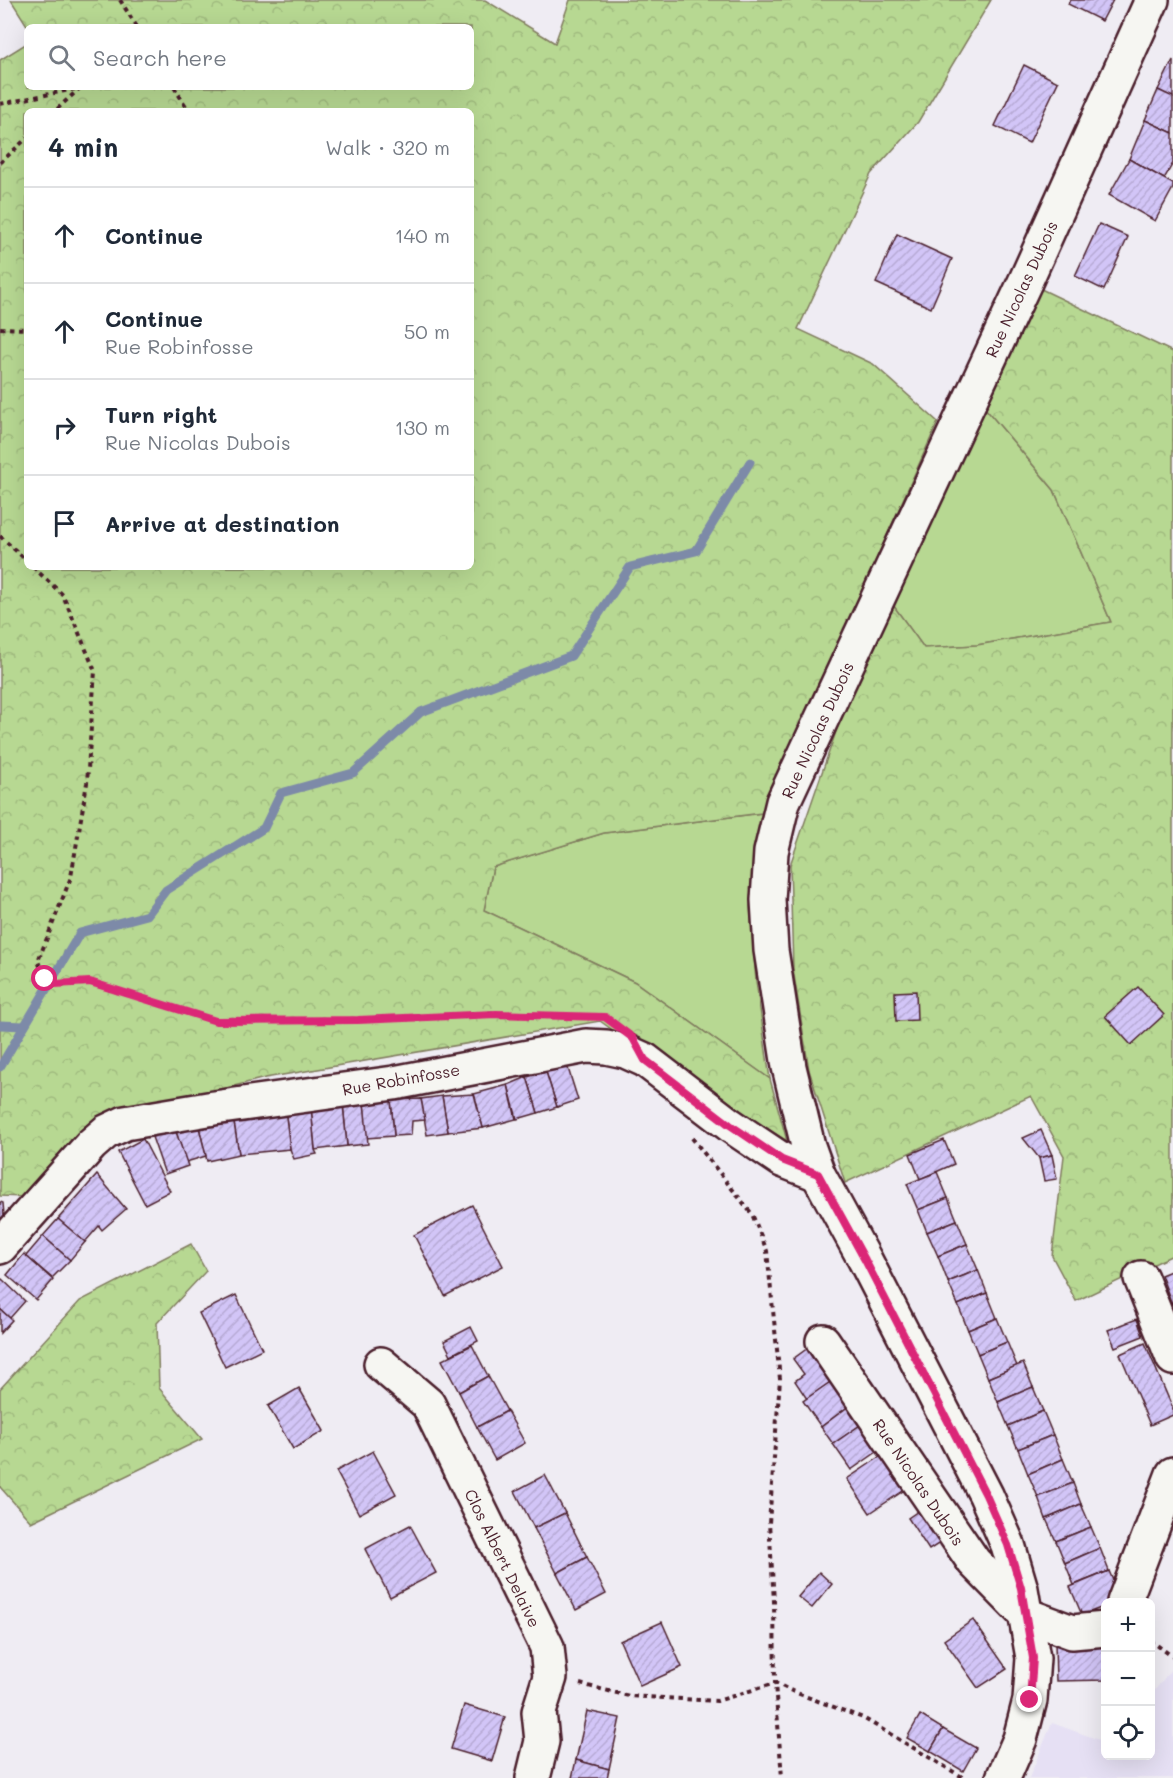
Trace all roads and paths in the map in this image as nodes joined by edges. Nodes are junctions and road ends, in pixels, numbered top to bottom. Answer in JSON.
{"nodes":[{"id":1,"x":120,"y":0,"type":"edge"},
{"id":2,"x":1152,"y":0,"type":"edge"},
{"id":3,"x":135,"y":24,"type":"edge"},
{"id":4,"x":70,"y":90,"type":"edge"},
{"id":5,"x":78,"y":90,"type":"edge"},
{"id":6,"x":176,"y":90,"type":"edge"},
{"id":7,"x":0,"y":104,"type":"edge"},
{"id":8,"x":59,"y":108,"type":"edge"},
{"id":9,"x":187,"y":108,"type":"edge"},
{"id":10,"x":24,"y":141,"type":"edge"},
{"id":11,"x":0,"y":163,"type":"edge"},
{"id":12,"x":0,"y":328,"type":"edge"},
{"id":13,"x":24,"y":329,"type":"edge"},
{"id":14,"x":0,"y":536,"type":"edge"},
{"id":15,"x":24,"y":558,"type":"edge"},
{"id":16,"x":36,"y":570,"type":"edge"},
{"id":17,"x":572,"y":1016,"type":"dead end"},
{"id":18,"x":686,"y":1129,"type":"dead end"},
{"id":19,"x":818,"y":1174,"type":"junction"},
{"id":20,"x":0,"y":1246,"type":"edge"},
{"id":21,"x":1141,"y":1278,"type":"dead end"},
{"id":22,"x":823,"y":1341,"type":"dead end"},
{"id":23,"x":1173,"y":1358,"type":"edge"},
{"id":24,"x":381,"y":1364,"type":"dead end"},
{"id":25,"x":1173,"y":1473,"type":"edge"},
{"id":26,"x":1126,"y":1598,"type":"edge"},
{"id":27,"x":1026,"y":1615,"type":"junction"},
{"id":28,"x":1101,"y":1629,"type":"edge"},
{"id":29,"x":1155,"y":1644,"type":"edge"},
{"id":30,"x":1173,"y":1657,"type":"edge"},
{"id":31,"x":550,"y":1677,"type":"junction"},
{"id":32,"x":775,"y":1683,"type":"junction"},
{"id":33,"x":533,"y":1778,"type":"edge"},
{"id":34,"x":782,"y":1778,"type":"edge"},
{"id":35,"x":964,"y":1778,"type":"edge"},
{"id":36,"x":1003,"y":1778,"type":"edge"}],
"edges":[{"from":1,"to":3,"type":"path"},
{"from":2,"to":19,"type":"street","name":"Rue Nicolas Dubois"},
{"from":4,"to":7,"type":"path"},
{"from":5,"to":8,"type":"path"},
{"from":6,"to":9,"type":"path"},
{"from":10,"to":11,"type":"path"},
{"from":12,"to":13,"type":"path"},
{"from":14,"to":15,"type":"path"},
{"from":16,"to":17,"type":"path"},
{"from":18,"to":32,"type":"path"},
{"from":19,"to":20,"type":"street","name":"Rue Robinfosse"},
{"from":19,"to":27,"type":"street","name":"Rue Nicolas Dubois"},
{"from":21,"to":23,"type":"street"},
{"from":22,"to":27,"type":"street","name":"Rue Nicolas Dubois"},
{"from":24,"to":31,"type":"street","name":"Clos Albert Delaive"},
{"from":25,"to":26,"type":"street"},
{"from":27,"to":28,"type":"street","name":"Rue Nicolas Dubois"},
{"from":27,"to":36,"type":"street","name":"Rue Nicolas Dubois"},
{"from":29,"to":30,"type":"path"},
{"from":31,"to":32,"type":"path"},
{"from":31,"to":33,"type":"street","name":"Clos Albert Delaive"},
{"from":32,"to":34,"type":"path"},
{"from":32,"to":35,"type":"path"}]}
